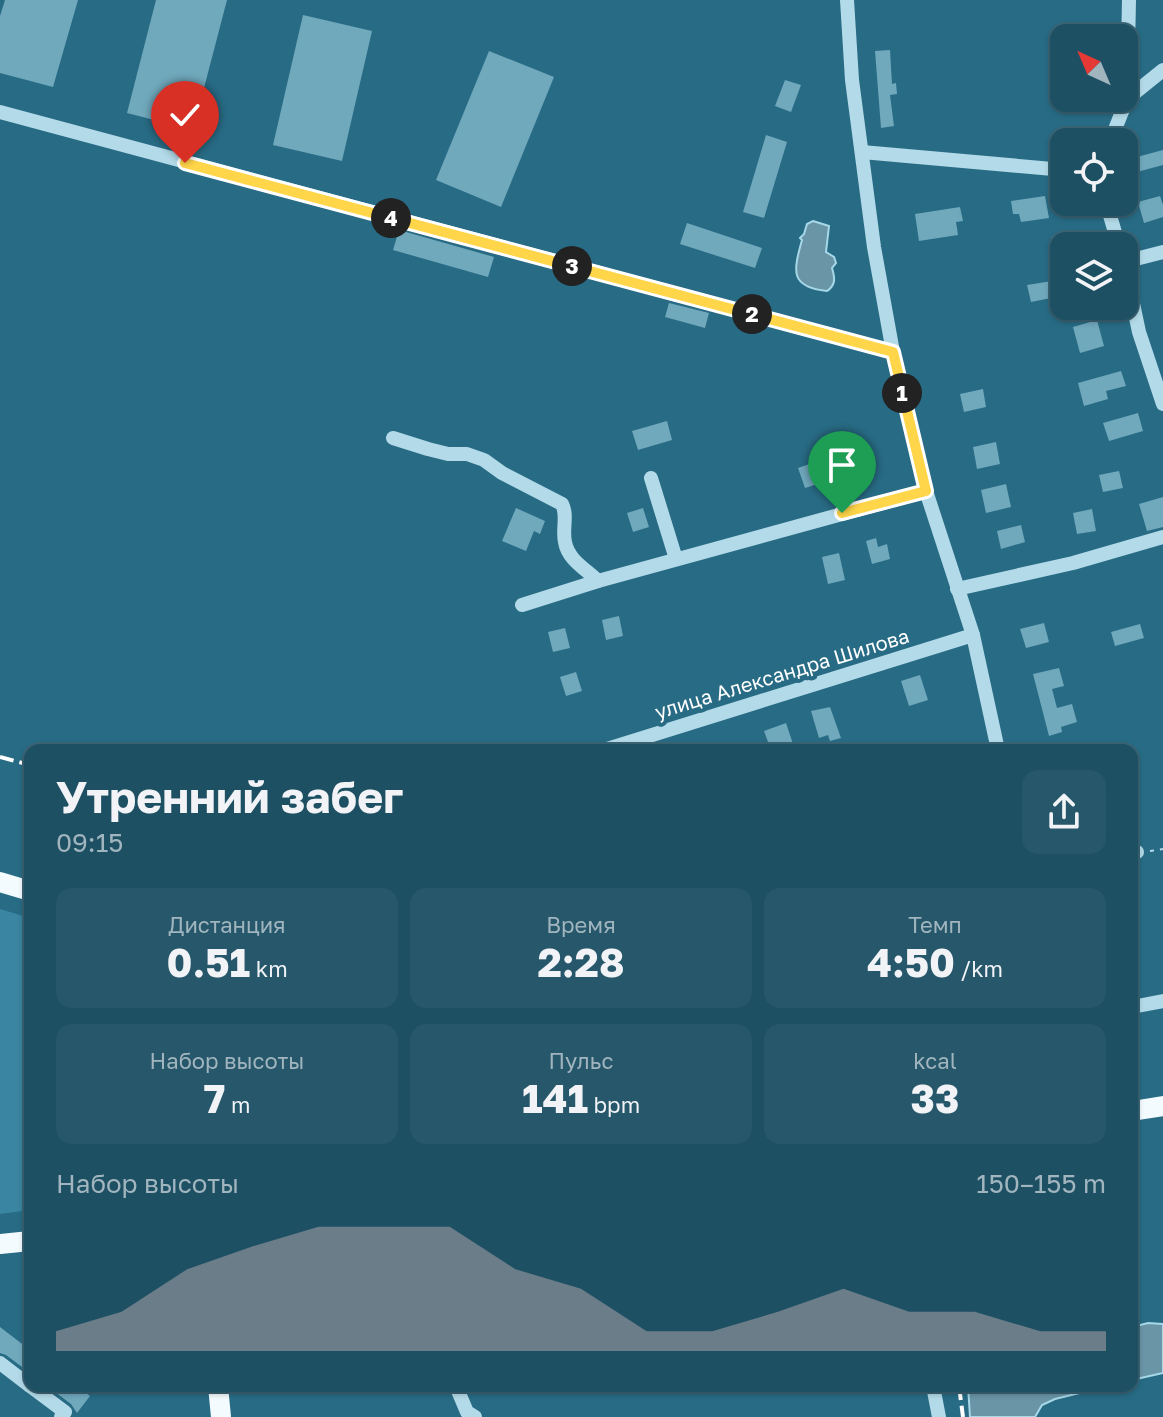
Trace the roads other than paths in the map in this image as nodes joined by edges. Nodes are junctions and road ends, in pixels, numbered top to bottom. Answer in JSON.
{"nodes":[{"id":1,"x":847,"y":0,"type":"edge"},
{"id":2,"x":1129,"y":0,"type":"edge"},
{"id":3,"x":1129,"y":24,"type":"edge"},
{"id":4,"x":1163,"y":70,"type":"edge"},
{"id":5,"x":1138,"y":90,"type":"edge"},
{"id":6,"x":0,"y":112,"type":"edge"},
{"id":7,"x":862,"y":152,"type":"junction"},
{"id":8,"x":1050,"y":169,"type":"edge"},
{"id":9,"x":1163,"y":252,"type":"edge"},
{"id":10,"x":1138,"y":258,"type":"edge"},
{"id":11,"x":1136,"y":320,"type":"edge"},
{"id":12,"x":893,"y":352,"type":"junction"},
{"id":13,"x":1163,"y":404,"type":"edge"},
{"id":14,"x":393,"y":438,"type":"dead end"},
{"id":15,"x":651,"y":478,"type":"dead end"},
{"id":16,"x":926,"y":491,"type":"junction"},
{"id":17,"x":1163,"y":537,"type":"edge"},
{"id":18,"x":676,"y":559,"type":"junction"},
{"id":19,"x":598,"y":581,"type":"junction"},
{"id":20,"x":957,"y":589,"type":"junction"},
{"id":21,"x":522,"y":605,"type":"dead end"},
{"id":22,"x":973,"y":635,"type":"junction"},
{"id":23,"x":623,"y":744,"type":"edge"},
{"id":24,"x":997,"y":744,"type":"edge"},
{"id":25,"x":0,"y":882,"type":"edge"},
{"id":26,"x":24,"y":889,"type":"edge"},
{"id":27,"x":1163,"y":1001,"type":"edge"},
{"id":28,"x":1138,"y":1006,"type":"edge"},
{"id":29,"x":1163,"y":1106,"type":"edge"},
{"id":30,"x":1138,"y":1110,"type":"edge"},
{"id":31,"x":24,"y":1242,"type":"edge"},
{"id":32,"x":0,"y":1244,"type":"edge"},
{"id":33,"x":0,"y":1363,"type":"edge"},
{"id":34,"x":24,"y":1381,"type":"edge"},
{"id":35,"x":38,"y":1392,"type":"edge"},
{"id":36,"x":219,"y":1392,"type":"edge"},
{"id":37,"x":459,"y":1392,"type":"edge"},
{"id":38,"x":934,"y":1392,"type":"edge"},
{"id":39,"x":61,"y":1417,"type":"edge"},
{"id":40,"x":221,"y":1417,"type":"edge"},
{"id":41,"x":475,"y":1417,"type":"edge"},
{"id":42,"x":939,"y":1417,"type":"edge"}],
"edges":[{"from":1,"to":7,"type":"street"},
{"from":2,"to":3,"type":"street"},
{"from":4,"to":5,"type":"street"},
{"from":6,"to":12,"type":"street"},
{"from":7,"to":8,"type":"street"},
{"from":7,"to":12,"type":"street"},
{"from":9,"to":10,"type":"street"},
{"from":11,"to":13,"type":"street"},
{"from":12,"to":16,"type":"street"},
{"from":14,"to":19,"type":"street"},
{"from":15,"to":18,"type":"street"},
{"from":16,"to":18,"type":"street"},
{"from":16,"to":20,"type":"street"},
{"from":17,"to":20,"type":"street"},
{"from":18,"to":19,"type":"street"},
{"from":19,"to":21,"type":"street"},
{"from":20,"to":22,"type":"street"},
{"from":22,"to":23,"type":"street","name":"улица Александра Шилова"},
{"from":22,"to":24,"type":"street"},
{"from":25,"to":26,"type":"main road"},
{"from":27,"to":28,"type":"street"},
{"from":29,"to":30,"type":"main road"},
{"from":31,"to":32,"type":"main road"},
{"from":33,"to":34,"type":"street"},
{"from":35,"to":39,"type":"street"},
{"from":36,"to":40,"type":"main road"},
{"from":37,"to":41,"type":"street"},
{"from":38,"to":42,"type":"street"}]}
